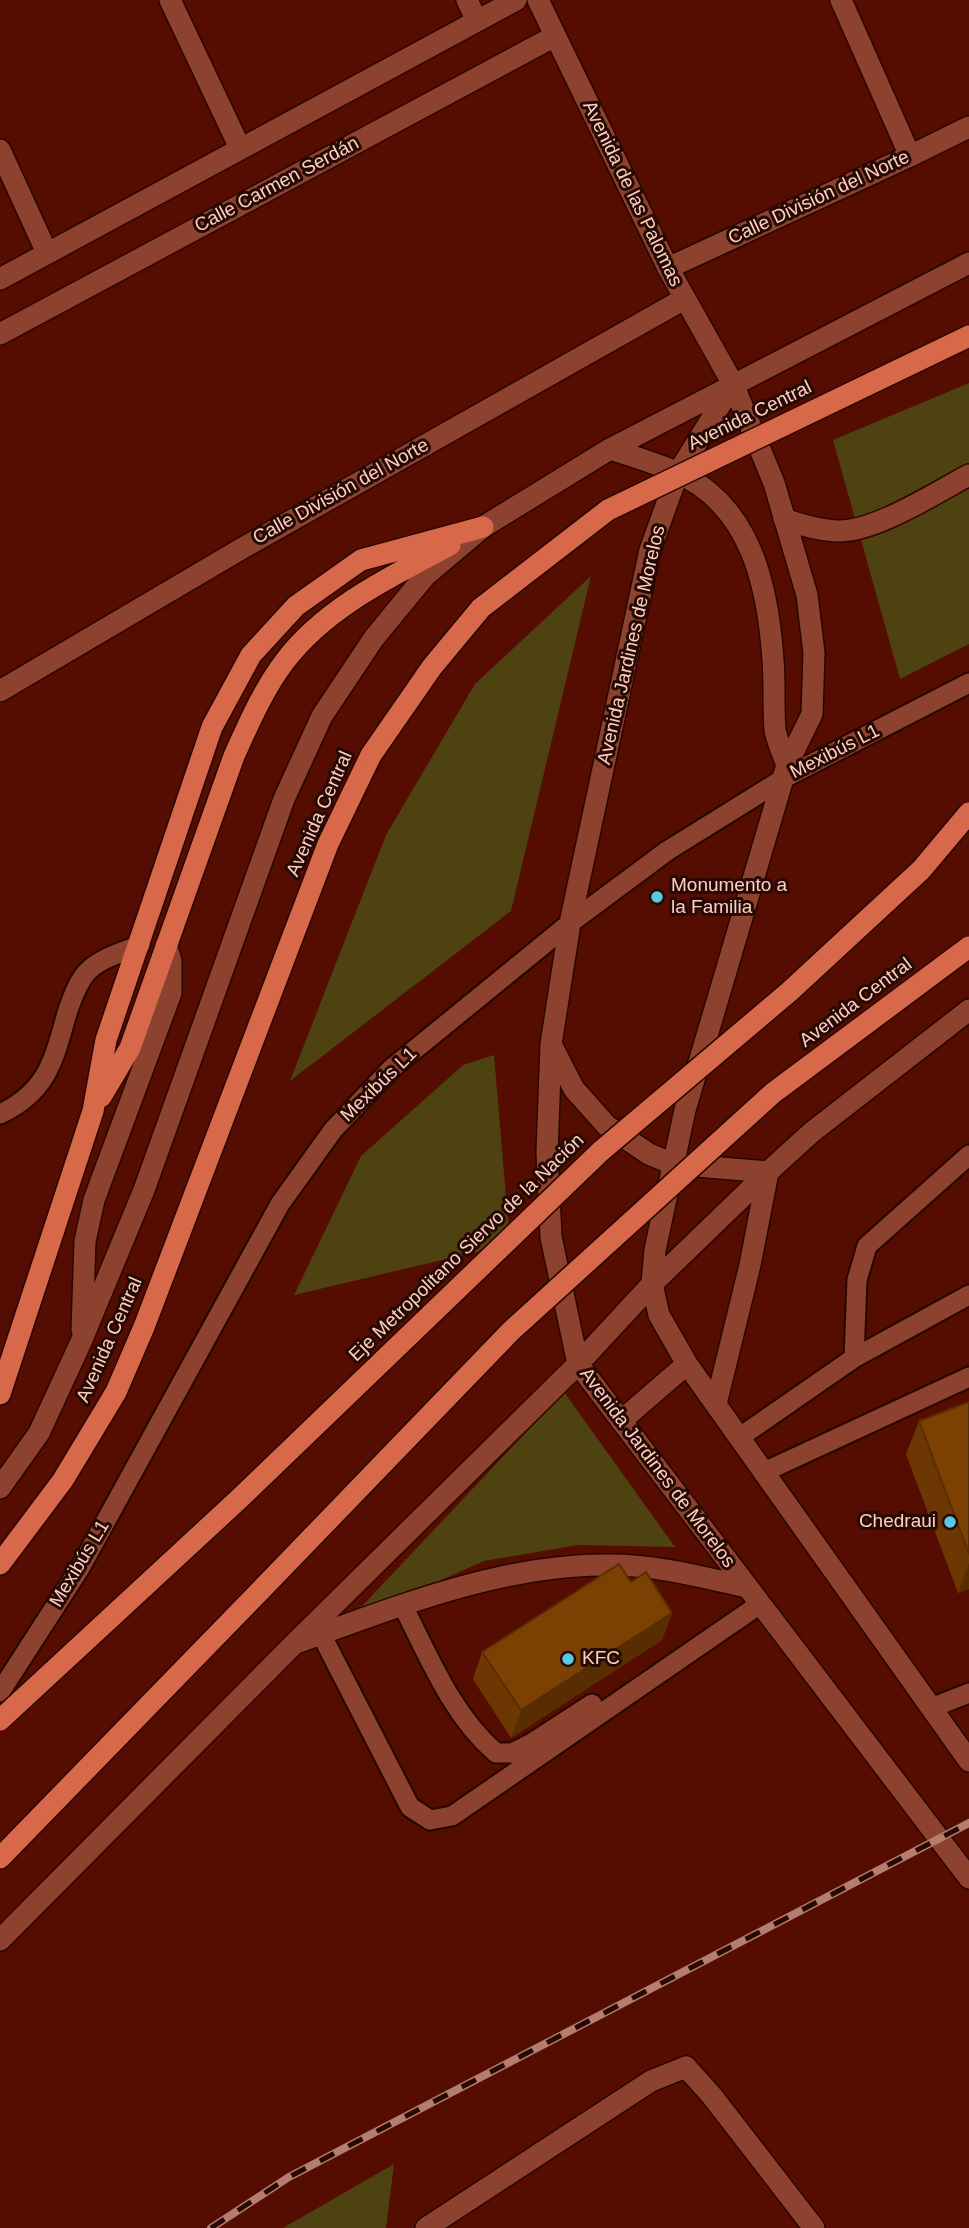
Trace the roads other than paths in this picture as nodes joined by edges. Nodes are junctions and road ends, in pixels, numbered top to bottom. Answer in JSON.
{"nodes":[{"id":1,"x":170,"y":0,"type":"edge"},
{"id":2,"x":467,"y":0,"type":"edge"},
{"id":3,"x":516,"y":0,"type":"edge"},
{"id":4,"x":538,"y":0,"type":"edge"},
{"id":5,"x":841,"y":0,"type":"edge"},
{"id":6,"x":477,"y":21,"type":"junction"},
{"id":7,"x":555,"y":36,"type":"junction"},
{"id":8,"x":969,"y":127,"type":"edge"},
{"id":9,"x":0,"y":150,"type":"edge"},
{"id":10,"x":910,"y":156,"type":"junction"},
{"id":11,"x":216,"y":161,"type":"junction"},
{"id":12,"x":47,"y":253,"type":"junction"},
{"id":13,"x":969,"y":263,"type":"edge"},
{"id":14,"x":668,"y":268,"type":"junction"},
{"id":15,"x":0,"y":279,"type":"edge"},
{"id":16,"x":684,"y":299,"type":"junction"},
{"id":17,"x":0,"y":334,"type":"edge"},
{"id":18,"x":969,"y":336,"type":"edge"},
{"id":19,"x":733,"y":384,"type":"junction"},
{"id":20,"x":610,"y":449,"type":"junction"},
{"id":21,"x":678,"y":473,"type":"junction"},
{"id":22,"x":969,"y":475,"type":"edge"},
{"id":23,"x":784,"y":519,"type":"junction"},
{"id":24,"x":483,"y":527,"type":"junction"},
{"id":25,"x":969,"y":683,"type":"edge"},
{"id":26,"x":0,"y":691,"type":"edge"},
{"id":27,"x":787,"y":771,"type":"junction"},
{"id":28,"x":969,"y":813,"type":"edge"},
{"id":29,"x":570,"y":923,"type":"junction"},
{"id":30,"x":140,"y":945,"type":"junction"},
{"id":31,"x":166,"y":945,"type":"junction"},
{"id":32,"x":969,"y":947,"type":"edge"},
{"id":33,"x":969,"y":1010,"type":"edge"},
{"id":34,"x":551,"y":1044,"type":"junction"},
{"id":35,"x":93,"y":1111,"type":"junction"},
{"id":36,"x":0,"y":1114,"type":"edge"},
{"id":37,"x":969,"y":1155,"type":"edge"},
{"id":38,"x":673,"y":1164,"type":"junction"},
{"id":39,"x":768,"y":1172,"type":"junction"},
{"id":40,"x":652,"y":1284,"type":"junction"},
{"id":41,"x":969,"y":1295,"type":"edge"},
{"id":42,"x":81,"y":1342,"type":"junction"},
{"id":43,"x":854,"y":1358,"type":"junction"},
{"id":44,"x":578,"y":1364,"type":"junction"},
{"id":45,"x":687,"y":1364,"type":"junction"},
{"id":46,"x":969,"y":1377,"type":"edge"},
{"id":47,"x":0,"y":1394,"type":"edge"},
{"id":48,"x":716,"y":1404,"type":"junction"},
{"id":49,"x":621,"y":1421,"type":"junction"},
{"id":50,"x":740,"y":1437,"type":"junction"},
{"id":51,"x":764,"y":1472,"type":"junction"},
{"id":52,"x":0,"y":1488,"type":"edge"},
{"id":53,"x":0,"y":1564,"type":"edge"},
{"id":54,"x":754,"y":1596,"type":"junction"},
{"id":55,"x":403,"y":1606,"type":"junction"},
{"id":56,"x":321,"y":1634,"type":"junction"},
{"id":57,"x":294,"y":1644,"type":"junction"},
{"id":58,"x":699,"y":1646,"type":"junction"},
{"id":59,"x":0,"y":1692,"type":"edge"},
{"id":60,"x":969,"y":1693,"type":"edge"},
{"id":61,"x":931,"y":1708,"type":"junction"},
{"id":62,"x":0,"y":1720,"type":"edge"},
{"id":63,"x":969,"y":1761,"type":"edge"},
{"id":64,"x":0,"y":1858,"type":"edge"},
{"id":65,"x":969,"y":1878,"type":"edge"},
{"id":66,"x":0,"y":1940,"type":"edge"},
{"id":67,"x":426,"y":2228,"type":"edge"},
{"id":68,"x":814,"y":2228,"type":"edge"}],
"edges":[{"from":1,"to":11,"type":"main road"},
{"from":2,"to":6,"type":"main road"},
{"from":3,"to":6,"type":"main road"},
{"from":4,"to":7,"type":"main road","name":"Avenida de las Palomas"},
{"from":5,"to":10,"type":"main road"},
{"from":6,"to":15,"type":"main road"},
{"from":7,"to":14,"type":"main road","name":"Avenida de las Palomas"},
{"from":7,"to":17,"type":"main road","name":"Calle Carmen Serdán"},
{"from":8,"to":10,"type":"main road","name":"Calle División del Norte"},
{"from":9,"to":12,"type":"main road"},
{"from":10,"to":14,"type":"main road","name":"Calle División del Norte"},
{"from":11,"to":12,"type":"main road"},
{"from":11,"to":15,"type":"main road"},
{"from":12,"to":15,"type":"main road"},
{"from":13,"to":19,"type":"main road"},
{"from":14,"to":16,"type":"main road","name":"Avenida de las Palomas"},
{"from":16,"to":19,"type":"main road","name":"Avenida de las Palomas"},
{"from":16,"to":26,"type":"main road","name":"Calle División del Norte"},
{"from":18,"to":53,"type":"highway","name":"Avenida Central","bridge":true},
{"from":19,"to":20,"type":"main road"},
{"from":19,"to":21,"type":"main road","name":"Avenida Jardines de Morelos"},
{"from":19,"to":23,"type":"main road"},
{"from":20,"to":21,"type":"main road"},
{"from":20,"to":24,"type":"main road"},
{"from":21,"to":27,"type":"main road"},
{"from":21,"to":29,"type":"main road","name":"Avenida Jardines de Morelos"},
{"from":22,"to":23,"type":"main road"},
{"from":23,"to":27,"type":"main road"},
{"from":24,"to":30,"type":"highway"},
{"from":24,"to":31,"type":"highway"},
{"from":24,"to":42,"type":"main road"},
{"from":25,"to":27,"type":"lane","name":"Mexibús L1"},
{"from":27,"to":29,"type":"lane","name":"Mexibús L1"},
{"from":27,"to":38,"type":"main road"},
{"from":28,"to":62,"type":"highway","name":"Eje Metropolitano Siervo de la Nación","bridge":true},
{"from":29,"to":34,"type":"main road","name":"Avenida Jardines de Morelos"},
{"from":29,"to":59,"type":"lane","name":"Mexibús L1"},
{"from":30,"to":35,"type":"highway"},
{"from":30,"to":36,"type":"lane"},
{"from":31,"to":35,"type":"highway"},
{"from":31,"to":42,"type":"main road"},
{"from":32,"to":64,"type":"highway","name":"Avenida Central","bridge":true},
{"from":33,"to":39,"type":"main road"},
{"from":34,"to":38,"type":"main road"},
{"from":34,"to":44,"type":"main road","name":"Avenida Jardines de Morelos"},
{"from":35,"to":47,"type":"highway"},
{"from":37,"to":43,"type":"lane"},
{"from":38,"to":39,"type":"main road"},
{"from":38,"to":40,"type":"main road"},
{"from":39,"to":40,"type":"main road"},
{"from":39,"to":48,"type":"main road"},
{"from":40,"to":44,"type":"main road"},
{"from":40,"to":45,"type":"main road"},
{"from":41,"to":43,"type":"lane"},
{"from":42,"to":52,"type":"main road"},
{"from":43,"to":50,"type":"lane"},
{"from":44,"to":49,"type":"main road","name":"Avenida Jardines de Morelos"},
{"from":44,"to":57,"type":"main road"},
{"from":45,"to":48,"type":"main road"},
{"from":45,"to":49,"type":"main road"},
{"from":46,"to":51,"type":"lane"},
{"from":48,"to":50,"type":"main road"},
{"from":49,"to":54,"type":"main road","name":"Avenida Jardines de Morelos"},
{"from":50,"to":51,"type":"main road"},
{"from":51,"to":61,"type":"main road"},
{"from":54,"to":55,"type":"main road"},
{"from":54,"to":58,"type":"lane"},
{"from":54,"to":65,"type":"main road","name":"Avenida Jardines de Morelos"},
{"from":55,"to":56,"type":"main road"},
{"from":55,"to":58,"type":"lane"},
{"from":56,"to":57,"type":"main road"},
{"from":56,"to":58,"type":"lane"},
{"from":57,"to":66,"type":"main road"},
{"from":60,"to":61,"type":"lane"},
{"from":61,"to":63,"type":"main road"},
{"from":67,"to":68,"type":"main road"}]}
